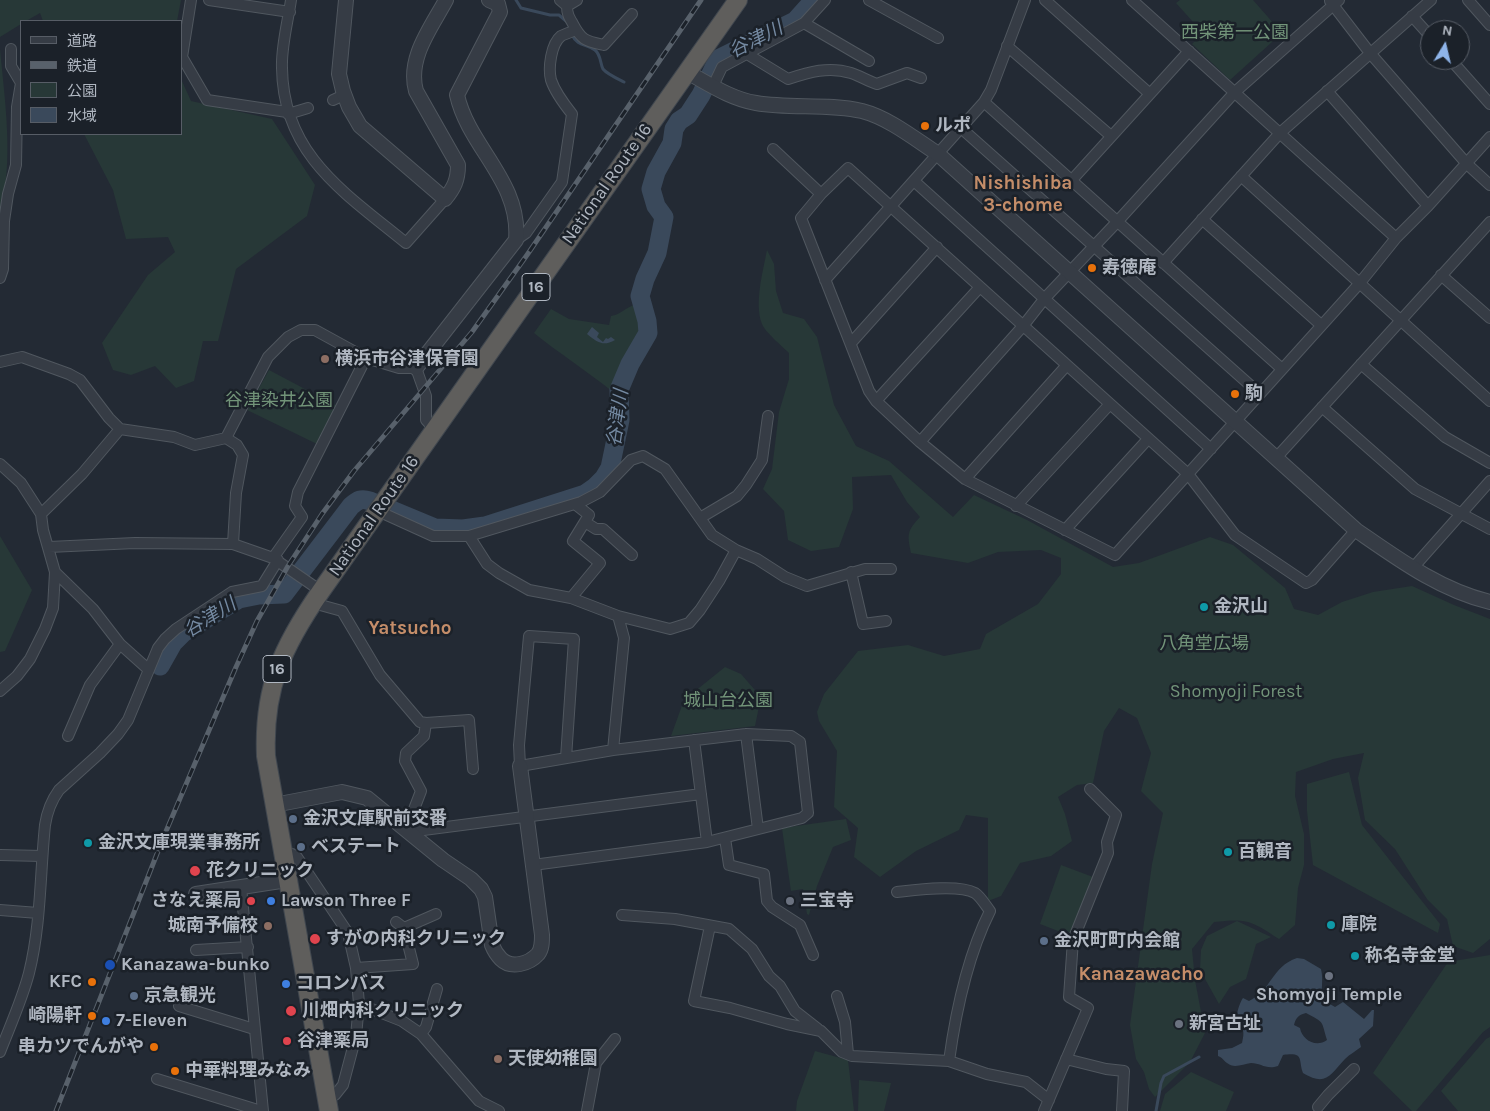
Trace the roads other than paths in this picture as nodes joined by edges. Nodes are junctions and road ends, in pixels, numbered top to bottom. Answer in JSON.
{"nodes":[{"id":1,"x":191,"y":0,"type":"edge"},
{"id":2,"x":209,"y":0,"type":"edge"},
{"id":3,"x":291,"y":0,"type":"edge"},
{"id":4,"x":346,"y":0,"type":"edge"},
{"id":5,"x":446,"y":0,"type":"edge"},
{"id":6,"x":489,"y":0,"type":"edge"},
{"id":7,"x":577,"y":0,"type":"edge"},
{"id":8,"x":738,"y":0,"type":"edge"},
{"id":9,"x":825,"y":0,"type":"edge"},
{"id":10,"x":869,"y":0,"type":"edge"},
{"id":11,"x":1025,"y":0,"type":"edge"},
{"id":12,"x":1045,"y":0,"type":"edge"},
{"id":13,"x":1132,"y":0,"type":"edge"},
{"id":14,"x":1432,"y":0,"type":"edge"},
{"id":15,"x":1468,"y":0,"type":"edge"},
{"id":16,"x":1333,"y":2,"type":"edge"},
{"id":17,"x":564,"y":3,"type":"edge"},
{"id":18,"x":290,"y":12,"type":"junction"},
{"id":19,"x":632,"y":14,"type":"dead end"},
{"id":20,"x":1412,"y":16,"type":"junction"},
{"id":21,"x":804,"y":23,"type":"junction"},
{"id":22,"x":1420,"y":25,"type":"edge"},
{"id":23,"x":1490,"y":25,"type":"edge"},
{"id":24,"x":576,"y":30,"type":"junction"},
{"id":25,"x":938,"y":38,"type":"dead end"},
{"id":26,"x":1007,"y":46,"type":"junction"},
{"id":27,"x":11,"y":49,"type":"dead end"},
{"id":28,"x":1189,"y":51,"type":"junction"},
{"id":29,"x":1370,"y":53,"type":"junction"},
{"id":30,"x":746,"y":54,"type":"junction"},
{"id":31,"x":869,"y":61,"type":"dead end"},
{"id":32,"x":1460,"y":70,"type":"edge"},
{"id":33,"x":687,"y":72,"type":"junction"},
{"id":34,"x":920,"y":78,"type":"dead end"},
{"id":35,"x":20,"y":81,"type":"edge"},
{"id":36,"x":709,"y":84,"type":"junction"},
{"id":37,"x":20,"y":91,"type":"edge"},
{"id":38,"x":1327,"y":91,"type":"junction"},
{"id":39,"x":1235,"y":92,"type":"junction"},
{"id":40,"x":1150,"y":94,"type":"junction"},
{"id":41,"x":984,"y":102,"type":"junction"},
{"id":42,"x":1490,"y":104,"type":"edge"},
{"id":43,"x":308,"y":108,"type":"dead end"},
{"id":44,"x":287,"y":113,"type":"junction"},
{"id":45,"x":961,"y":128,"type":"junction"},
{"id":46,"x":1280,"y":133,"type":"junction"},
{"id":47,"x":1111,"y":136,"type":"junction"},
{"id":48,"x":1490,"y":137,"type":"edge"},
{"id":49,"x":772,"y":149,"type":"dead end"},
{"id":50,"x":938,"y":154,"type":"junction"},
{"id":51,"x":1467,"y":164,"type":"junction"},
{"id":52,"x":1240,"y":176,"type":"junction"},
{"id":53,"x":914,"y":181,"type":"junction"},
{"id":54,"x":1071,"y":181,"type":"junction"},
{"id":55,"x":1490,"y":185,"type":"edge"},
{"id":56,"x":821,"y":194,"type":"junction"},
{"id":57,"x":444,"y":199,"type":"junction"},
{"id":58,"x":1428,"y":206,"type":"junction"},
{"id":59,"x":891,"y":207,"type":"junction"},
{"id":60,"x":1202,"y":219,"type":"junction"},
{"id":61,"x":1117,"y":222,"type":"junction"},
{"id":62,"x":1490,"y":222,"type":"edge"},
{"id":63,"x":1396,"y":238,"type":"junction"},
{"id":64,"x":516,"y":240,"type":"junction"},
{"id":65,"x":1093,"y":246,"type":"junction"},
{"id":66,"x":936,"y":247,"type":"junction"},
{"id":67,"x":1163,"y":263,"type":"junction"},
{"id":68,"x":1069,"y":273,"type":"junction"},
{"id":69,"x":1441,"y":275,"type":"junction"},
{"id":70,"x":0,"y":278,"type":"edge"},
{"id":71,"x":825,"y":280,"type":"junction"},
{"id":72,"x":1360,"y":284,"type":"junction"},
{"id":73,"x":980,"y":287,"type":"junction"},
{"id":74,"x":1045,"y":298,"type":"junction"},
{"id":75,"x":1488,"y":312,"type":"edge"},
{"id":76,"x":1400,"y":321,"type":"junction"},
{"id":77,"x":1321,"y":325,"type":"junction"},
{"id":78,"x":1024,"y":326,"type":"junction"},
{"id":79,"x":851,"y":343,"type":"junction"},
{"id":80,"x":366,"y":358,"type":"junction"},
{"id":81,"x":0,"y":362,"type":"edge"},
{"id":82,"x":1361,"y":364,"type":"junction"},
{"id":83,"x":1067,"y":365,"type":"junction"},
{"id":84,"x":416,"y":368,"type":"junction"},
{"id":85,"x":1282,"y":369,"type":"junction"},
{"id":86,"x":1260,"y":394,"type":"junction"},
{"id":87,"x":876,"y":401,"type":"junction"},
{"id":88,"x":1490,"y":401,"type":"edge"},
{"id":89,"x":1110,"y":404,"type":"junction"},
{"id":90,"x":1322,"y":407,"type":"junction"},
{"id":91,"x":768,"y":416,"type":"dead end"},
{"id":92,"x":1236,"y":423,"type":"junction"},
{"id":93,"x":120,"y":429,"type":"junction"},
{"id":94,"x":435,"y":430,"type":"junction"},
{"id":95,"x":226,"y":438,"type":"junction"},
{"id":96,"x":1148,"y":439,"type":"junction"},
{"id":97,"x":920,"y":442,"type":"junction"},
{"id":98,"x":1212,"y":449,"type":"junction"},
{"id":99,"x":1276,"y":458,"type":"junction"},
{"id":100,"x":1490,"y":463,"type":"edge"},
{"id":101,"x":0,"y":464,"type":"edge"},
{"id":102,"x":1188,"y":474,"type":"junction"},
{"id":103,"x":965,"y":479,"type":"junction"},
{"id":104,"x":1490,"y":481,"type":"edge"},
{"id":105,"x":575,"y":504,"type":"junction"},
{"id":106,"x":1016,"y":506,"type":"junction"},
{"id":107,"x":380,"y":507,"type":"junction"},
{"id":108,"x":42,"y":514,"type":"junction"},
{"id":109,"x":1461,"y":514,"type":"junction"},
{"id":110,"x":700,"y":518,"type":"junction"},
{"id":111,"x":585,"y":522,"type":"junction"},
{"id":112,"x":1490,"y":529,"type":"edge"},
{"id":113,"x":1065,"y":530,"type":"junction"},
{"id":114,"x":1356,"y":530,"type":"junction"},
{"id":115,"x":469,"y":536,"type":"junction"},
{"id":116,"x":233,"y":544,"type":"junction"},
{"id":117,"x":49,"y":547,"type":"junction"},
{"id":118,"x":736,"y":550,"type":"junction"},
{"id":119,"x":632,"y":555,"type":"dead end"},
{"id":120,"x":275,"y":559,"type":"junction"},
{"id":121,"x":1412,"y":568,"type":"junction"},
{"id":122,"x":890,"y":569,"type":"dead end"},
{"id":123,"x":55,"y":572,"type":"junction"},
{"id":124,"x":851,"y":572,"type":"junction"},
{"id":125,"x":317,"y":597,"type":"junction"},
{"id":126,"x":571,"y":598,"type":"junction"},
{"id":127,"x":1490,"y":602,"type":"edge"},
{"id":128,"x":618,"y":616,"type":"junction"},
{"id":129,"x":886,"y":621,"type":"dead end"},
{"id":130,"x":120,"y":644,"type":"junction"},
{"id":131,"x":149,"y":670,"type":"junction"},
{"id":132,"x":0,"y":691,"type":"edge"},
{"id":133,"x":426,"y":723,"type":"junction"},
{"id":134,"x":746,"y":734,"type":"junction"},
{"id":135,"x":68,"y":736,"type":"dead end"},
{"id":136,"x":694,"y":740,"type":"junction"},
{"id":137,"x":613,"y":750,"type":"junction"},
{"id":138,"x":566,"y":758,"type":"junction"},
{"id":139,"x":520,"y":766,"type":"junction"},
{"id":140,"x":473,"y":769,"type":"dead end"},
{"id":141,"x":1090,"y":789,"type":"dead end"},
{"id":142,"x":701,"y":794,"type":"junction"},
{"id":143,"x":274,"y":805,"type":"junction"},
{"id":144,"x":526,"y":816,"type":"junction"},
{"id":145,"x":758,"y":829,"type":"junction"},
{"id":146,"x":407,"y":831,"type":"junction"},
{"id":147,"x":725,"y":838,"type":"junction"},
{"id":148,"x":707,"y":842,"type":"junction"},
{"id":149,"x":0,"y":855,"type":"edge"},
{"id":150,"x":42,"y":856,"type":"junction"},
{"id":151,"x":283,"y":856,"type":"junction"},
{"id":152,"x":533,"y":865,"type":"junction"},
{"id":153,"x":287,"y":880,"type":"junction"},
{"id":154,"x":241,"y":887,"type":"junction"},
{"id":155,"x":897,"y":892,"type":"dead end"},
{"id":156,"x":196,"y":894,"type":"dead end"},
{"id":157,"x":0,"y":910,"type":"edge"},
{"id":158,"x":38,"y":913,"type":"junction"},
{"id":159,"x":436,"y":914,"type":"dead end"},
{"id":160,"x":622,"y":915,"type":"dead end"},
{"id":161,"x":710,"y":926,"type":"junction"},
{"id":162,"x":248,"y":947,"type":"junction"},
{"id":163,"x":196,"y":950,"type":"dead end"},
{"id":164,"x":813,"y":955,"type":"dead end"},
{"id":165,"x":356,"y":968,"type":"junction"},
{"id":166,"x":437,"y":989,"type":"dead end"},
{"id":167,"x":837,"y":996,"type":"dead end"},
{"id":168,"x":359,"y":1004,"type":"junction"},
{"id":169,"x":179,"y":1006,"type":"dead end"},
{"id":170,"x":254,"y":1028,"type":"junction"},
{"id":171,"x":821,"y":1031,"type":"junction"},
{"id":172,"x":421,"y":1034,"type":"junction"},
{"id":173,"x":615,"y":1039,"type":"dead end"},
{"id":174,"x":0,"y":1052,"type":"edge"},
{"id":175,"x":848,"y":1054,"type":"junction"},
{"id":176,"x":1066,"y":1059,"type":"junction"},
{"id":177,"x":949,"y":1061,"type":"junction"},
{"id":178,"x":1354,"y":1069,"type":"dead end"},
{"id":179,"x":157,"y":1079,"type":"dead end"},
{"id":180,"x":1048,"y":1100,"type":"junction"},
{"id":181,"x":328,"y":1104,"type":"edge"},
{"id":182,"x":1318,"y":1107,"type":"dead end"},
{"id":183,"x":262,"y":1111,"type":"edge"},
{"id":184,"x":498,"y":1111,"type":"edge"},
{"id":185,"x":587,"y":1111,"type":"edge"},
{"id":186,"x":1044,"y":1111,"type":"edge"},
{"id":187,"x":1122,"y":1111,"type":"edge"}],
"edges":[{"from":1,"to":44,"type":"street"},
{"from":2,"to":18,"type":"street"},
{"from":3,"to":18,"type":"street"},
{"from":4,"to":57,"type":"street"},
{"from":5,"to":57,"type":"street"},
{"from":6,"to":64,"type":"street"},
{"from":7,"to":17,"type":"street"},
{"from":8,"to":33,"type":"highway","name":"National Route 16","number":"16"},
{"from":9,"to":21,"type":"street"},
{"from":10,"to":25,"type":"street"},
{"from":11,"to":26,"type":"street"},
{"from":12,"to":40,"type":"street"},
{"from":13,"to":28,"type":"street"},
{"from":14,"to":20,"type":"street"},
{"from":15,"to":23,"type":"street"},
{"from":16,"to":29,"type":"street"},
{"from":16,"to":39,"type":"street"},
{"from":17,"to":24,"type":"street"},
{"from":18,"to":44,"type":"street"},
{"from":19,"to":24,"type":"street"},
{"from":20,"to":22,"type":"street"},
{"from":20,"to":29,"type":"street"},
{"from":21,"to":30,"type":"street"},
{"from":21,"to":31,"type":"street"},
{"from":24,"to":64,"type":"street"},
{"from":26,"to":41,"type":"street"},
{"from":26,"to":47,"type":"street"},
{"from":27,"to":35,"type":"street"},
{"from":28,"to":39,"type":"street"},
{"from":28,"to":40,"type":"street"},
{"from":29,"to":38,"type":"street"},
{"from":29,"to":51,"type":"street"},
{"from":30,"to":34,"type":"street"},
{"from":30,"to":36,"type":"street"},
{"from":32,"to":42,"type":"street"},
{"from":33,"to":36,"type":"street"},
{"from":33,"to":94,"type":"highway","name":"National Route 16","number":"16"},
{"from":36,"to":50,"type":"street"},
{"from":37,"to":70,"type":"street"},
{"from":38,"to":46,"type":"street"},
{"from":38,"to":58,"type":"street"},
{"from":39,"to":46,"type":"street"},
{"from":39,"to":61,"type":"street"},
{"from":40,"to":47,"type":"street"},
{"from":41,"to":45,"type":"street"},
{"from":41,"to":54,"type":"street"},
{"from":43,"to":44,"type":"street"},
{"from":44,"to":57,"type":"street"},
{"from":45,"to":50,"type":"street"},
{"from":45,"to":65,"type":"street"},
{"from":46,"to":52,"type":"street"},
{"from":46,"to":63,"type":"street"},
{"from":47,"to":54,"type":"street"},
{"from":48,"to":51,"type":"street"},
{"from":49,"to":56,"type":"street"},
{"from":50,"to":53,"type":"street"},
{"from":50,"to":68,"type":"street"},
{"from":51,"to":55,"type":"street"},
{"from":51,"to":58,"type":"street"},
{"from":52,"to":60,"type":"street"},
{"from":52,"to":72,"type":"street"},
{"from":53,"to":59,"type":"street"},
{"from":53,"to":74,"type":"street"},
{"from":54,"to":61,"type":"street"},
{"from":56,"to":59,"type":"street"},
{"from":56,"to":71,"type":"street"},
{"from":58,"to":63,"type":"street"},
{"from":59,"to":66,"type":"street"},
{"from":59,"to":71,"type":"street"},
{"from":60,"to":67,"type":"street"},
{"from":60,"to":77,"type":"street"},
{"from":61,"to":65,"type":"street"},
{"from":61,"to":67,"type":"street"},
{"from":62,"to":69,"type":"street"},
{"from":63,"to":72,"type":"street"},
{"from":64,"to":84,"type":"street"},
{"from":65,"to":68,"type":"street"},
{"from":65,"to":86,"type":"street"},
{"from":66,"to":73,"type":"street"},
{"from":66,"to":79,"type":"street"},
{"from":67,"to":85,"type":"street"},
{"from":68,"to":74,"type":"street"},
{"from":68,"to":92,"type":"street"},
{"from":69,"to":75,"type":"street"},
{"from":69,"to":76,"type":"street"},
{"from":71,"to":79,"type":"street"},
{"from":72,"to":76,"type":"street"},
{"from":72,"to":77,"type":"street"},
{"from":73,"to":78,"type":"street"},
{"from":73,"to":87,"type":"street"},
{"from":74,"to":78,"type":"street"},
{"from":74,"to":98,"type":"street"},
{"from":76,"to":82,"type":"street"},
{"from":76,"to":88,"type":"street"},
{"from":77,"to":85,"type":"street"},
{"from":78,"to":83,"type":"street"},
{"from":78,"to":97,"type":"street"},
{"from":79,"to":87,"type":"street"},
{"from":80,"to":84,"type":"street"},
{"from":80,"to":95,"type":"street"},
{"from":80,"to":120,"type":"street"},
{"from":81,"to":93,"type":"street"},
{"from":82,"to":90,"type":"street"},
{"from":82,"to":100,"type":"street"},
{"from":83,"to":89,"type":"street"},
{"from":83,"to":103,"type":"street"},
{"from":84,"to":94,"type":"street"},
{"from":85,"to":86,"type":"street"},
{"from":86,"to":92,"type":"street"},
{"from":87,"to":97,"type":"street"},
{"from":89,"to":96,"type":"street"},
{"from":89,"to":106,"type":"street"},
{"from":90,"to":99,"type":"street"},
{"from":90,"to":109,"type":"street"},
{"from":91,"to":110,"type":"street"},
{"from":92,"to":98,"type":"street"},
{"from":92,"to":99,"type":"street"},
{"from":93,"to":95,"type":"street"},
{"from":93,"to":108,"type":"street"},
{"from":94,"to":107,"type":"highway","name":"National Route 16","number":"16"},
{"from":95,"to":116,"type":"street"},
{"from":96,"to":102,"type":"street"},
{"from":96,"to":113,"type":"street"},
{"from":97,"to":103,"type":"street"},
{"from":98,"to":102,"type":"street"},
{"from":99,"to":114,"type":"street"},
{"from":101,"to":108,"type":"street"},
{"from":102,"to":113,"type":"street"},
{"from":102,"to":114,"type":"street"},
{"from":103,"to":106,"type":"street"},
{"from":104,"to":109,"type":"street"},
{"from":105,"to":110,"type":"street"},
{"from":105,"to":111,"type":"street"},
{"from":105,"to":115,"type":"street"},
{"from":106,"to":113,"type":"street"},
{"from":107,"to":115,"type":"street"},
{"from":107,"to":125,"type":"highway","name":"National Route 16","number":"16"},
{"from":108,"to":117,"type":"street"},
{"from":109,"to":112,"type":"street"},
{"from":109,"to":121,"type":"street"},
{"from":110,"to":118,"type":"street"},
{"from":111,"to":119,"type":"street"},
{"from":111,"to":126,"type":"street"},
{"from":114,"to":121,"type":"street"},
{"from":115,"to":126,"type":"street"},
{"from":116,"to":117,"type":"street"},
{"from":116,"to":120,"type":"street"},
{"from":117,"to":123,"type":"street"},
{"from":118,"to":124,"type":"street"},
{"from":118,"to":128,"type":"street"},
{"from":120,"to":125,"type":"street"},
{"from":120,"to":131,"type":"street"},
{"from":121,"to":127,"type":"street"},
{"from":122,"to":124,"type":"street"},
{"from":123,"to":130,"type":"street"},
{"from":123,"to":132,"type":"street"},
{"from":124,"to":129,"type":"street"},
{"from":125,"to":133,"type":"street"},
{"from":125,"to":143,"type":"highway","name":"National Route 16","number":"16"},
{"from":126,"to":128,"type":"street"},
{"from":128,"to":137,"type":"street"},
{"from":130,"to":131,"type":"street"},
{"from":130,"to":135,"type":"street"},
{"from":131,"to":150,"type":"street"},
{"from":133,"to":140,"type":"street"},
{"from":133,"to":146,"type":"street"},
{"from":134,"to":136,"type":"street"},
{"from":134,"to":145,"type":"street"},
{"from":134,"to":145,"type":"street"},
{"from":136,"to":137,"type":"street"},
{"from":136,"to":142,"type":"street"},
{"from":137,"to":138,"type":"street"},
{"from":138,"to":139,"type":"street"},
{"from":138,"to":139,"type":"street"},
{"from":139,"to":144,"type":"street"},
{"from":141,"to":176,"type":"street"},
{"from":142,"to":144,"type":"street"},
{"from":142,"to":148,"type":"street"},
{"from":143,"to":146,"type":"street"},
{"from":143,"to":151,"type":"highway","name":"National Route 16","number":"16"},
{"from":144,"to":146,"type":"street"},
{"from":144,"to":152,"type":"street"},
{"from":145,"to":147,"type":"street"},
{"from":146,"to":152,"type":"street"},
{"from":147,"to":148,"type":"street"},
{"from":147,"to":164,"type":"street"},
{"from":148,"to":152,"type":"street"},
{"from":149,"to":150,"type":"street"},
{"from":150,"to":158,"type":"street"},
{"from":151,"to":153,"type":"highway","name":"National Route 16","number":"16"},
{"from":151,"to":165,"type":"street"},
{"from":153,"to":154,"type":"street"},
{"from":153,"to":181,"type":"highway","name":"National Route 16","number":"16"},
{"from":154,"to":156,"type":"street"},
{"from":154,"to":162,"type":"street"},
{"from":155,"to":177,"type":"street"},
{"from":157,"to":158,"type":"street"},
{"from":158,"to":174,"type":"street"},
{"from":159,"to":165,"type":"street"},
{"from":160,"to":161,"type":"street"},
{"from":161,"to":171,"type":"street"},
{"from":161,"to":171,"type":"street"},
{"from":162,"to":163,"type":"street"},
{"from":162,"to":170,"type":"street"},
{"from":165,"to":168,"type":"street"},
{"from":166,"to":172,"type":"street"},
{"from":167,"to":175,"type":"street"},
{"from":168,"to":172,"type":"street"},
{"from":168,"to":181,"type":"street"},
{"from":169,"to":170,"type":"street"},
{"from":170,"to":183,"type":"street"},
{"from":171,"to":175,"type":"street"},
{"from":172,"to":184,"type":"street"},
{"from":173,"to":185,"type":"street"},
{"from":175,"to":177,"type":"street"},
{"from":176,"to":180,"type":"street"},
{"from":176,"to":187,"type":"street"},
{"from":177,"to":180,"type":"street"},
{"from":178,"to":182,"type":"street"},
{"from":179,"to":183,"type":"street"},
{"from":180,"to":186,"type":"street"}]}
